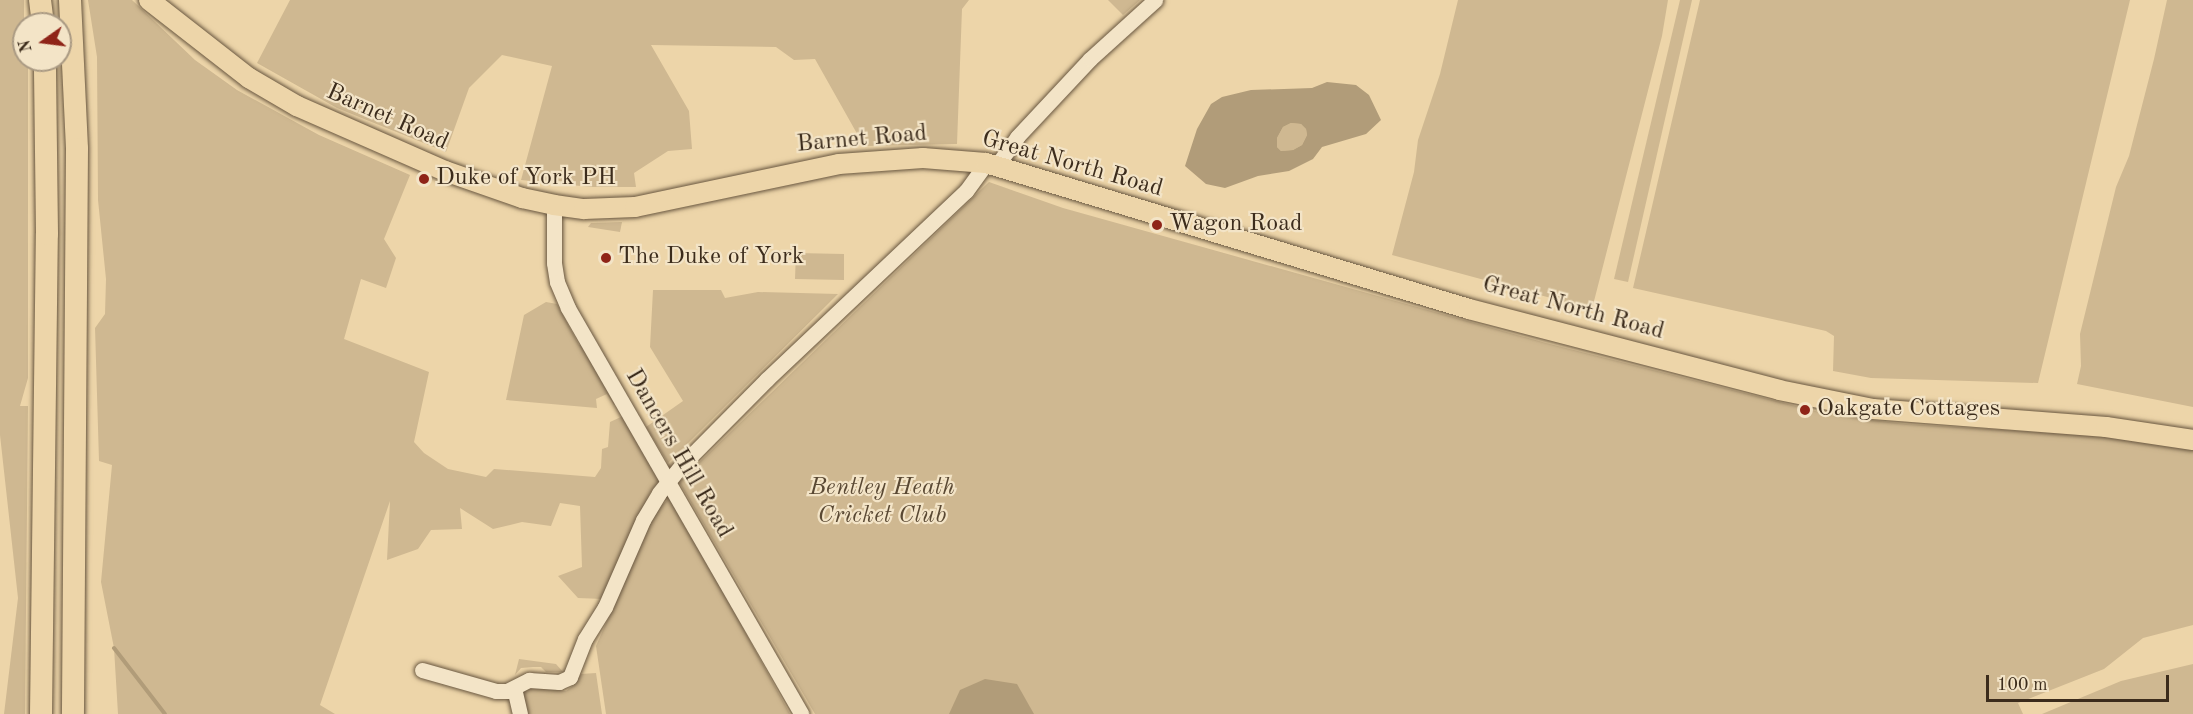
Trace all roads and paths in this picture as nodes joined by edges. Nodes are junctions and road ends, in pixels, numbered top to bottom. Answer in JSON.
{"nodes":[{"id":1,"x":70,"y":0,"type":"edge"},
{"id":2,"x":149,"y":0,"type":"edge"},
{"id":3,"x":1155,"y":0,"type":"edge"},
{"id":4,"x":45,"y":72,"type":"edge"},
{"id":5,"x":954,"y":160,"type":"joint"},
{"id":6,"x":992,"y":164,"type":"junction"},
{"id":7,"x":554,"y":205,"type":"junction"},
{"id":8,"x":2193,"y":440,"type":"edge"},
{"id":9,"x":669,"y":482,"type":"junction"},
{"id":10,"x":422,"y":670,"type":"dead end"},
{"id":11,"x":514,"y":688,"type":"junction"},
{"id":12,"x":41,"y":714,"type":"edge"},
{"id":13,"x":73,"y":714,"type":"edge"},
{"id":14,"x":520,"y":714,"type":"edge"},
{"id":15,"x":801,"y":714,"type":"edge"}],
"edges":[{"from":1,"to":13,"type":"highway"},
{"from":2,"to":7,"type":"main road","name":"Barnet Road"},
{"from":3,"to":6,"type":"street"},
{"from":4,"to":12,"type":"highway"},
{"from":5,"to":6,"type":"main road","name":"Great North Road"},
{"from":5,"to":7,"type":"main road","name":"Barnet Road"},
{"from":6,"to":8,"type":"main road","name":"Great North Road"},
{"from":6,"to":9,"type":"street"},
{"from":7,"to":9,"type":"street","name":"Dancers Hill Road"},
{"from":9,"to":11,"type":"street"},
{"from":9,"to":15,"type":"street","name":"Dancers Hill Road"},
{"from":10,"to":11,"type":"street"},
{"from":11,"to":14,"type":"street"}]}
